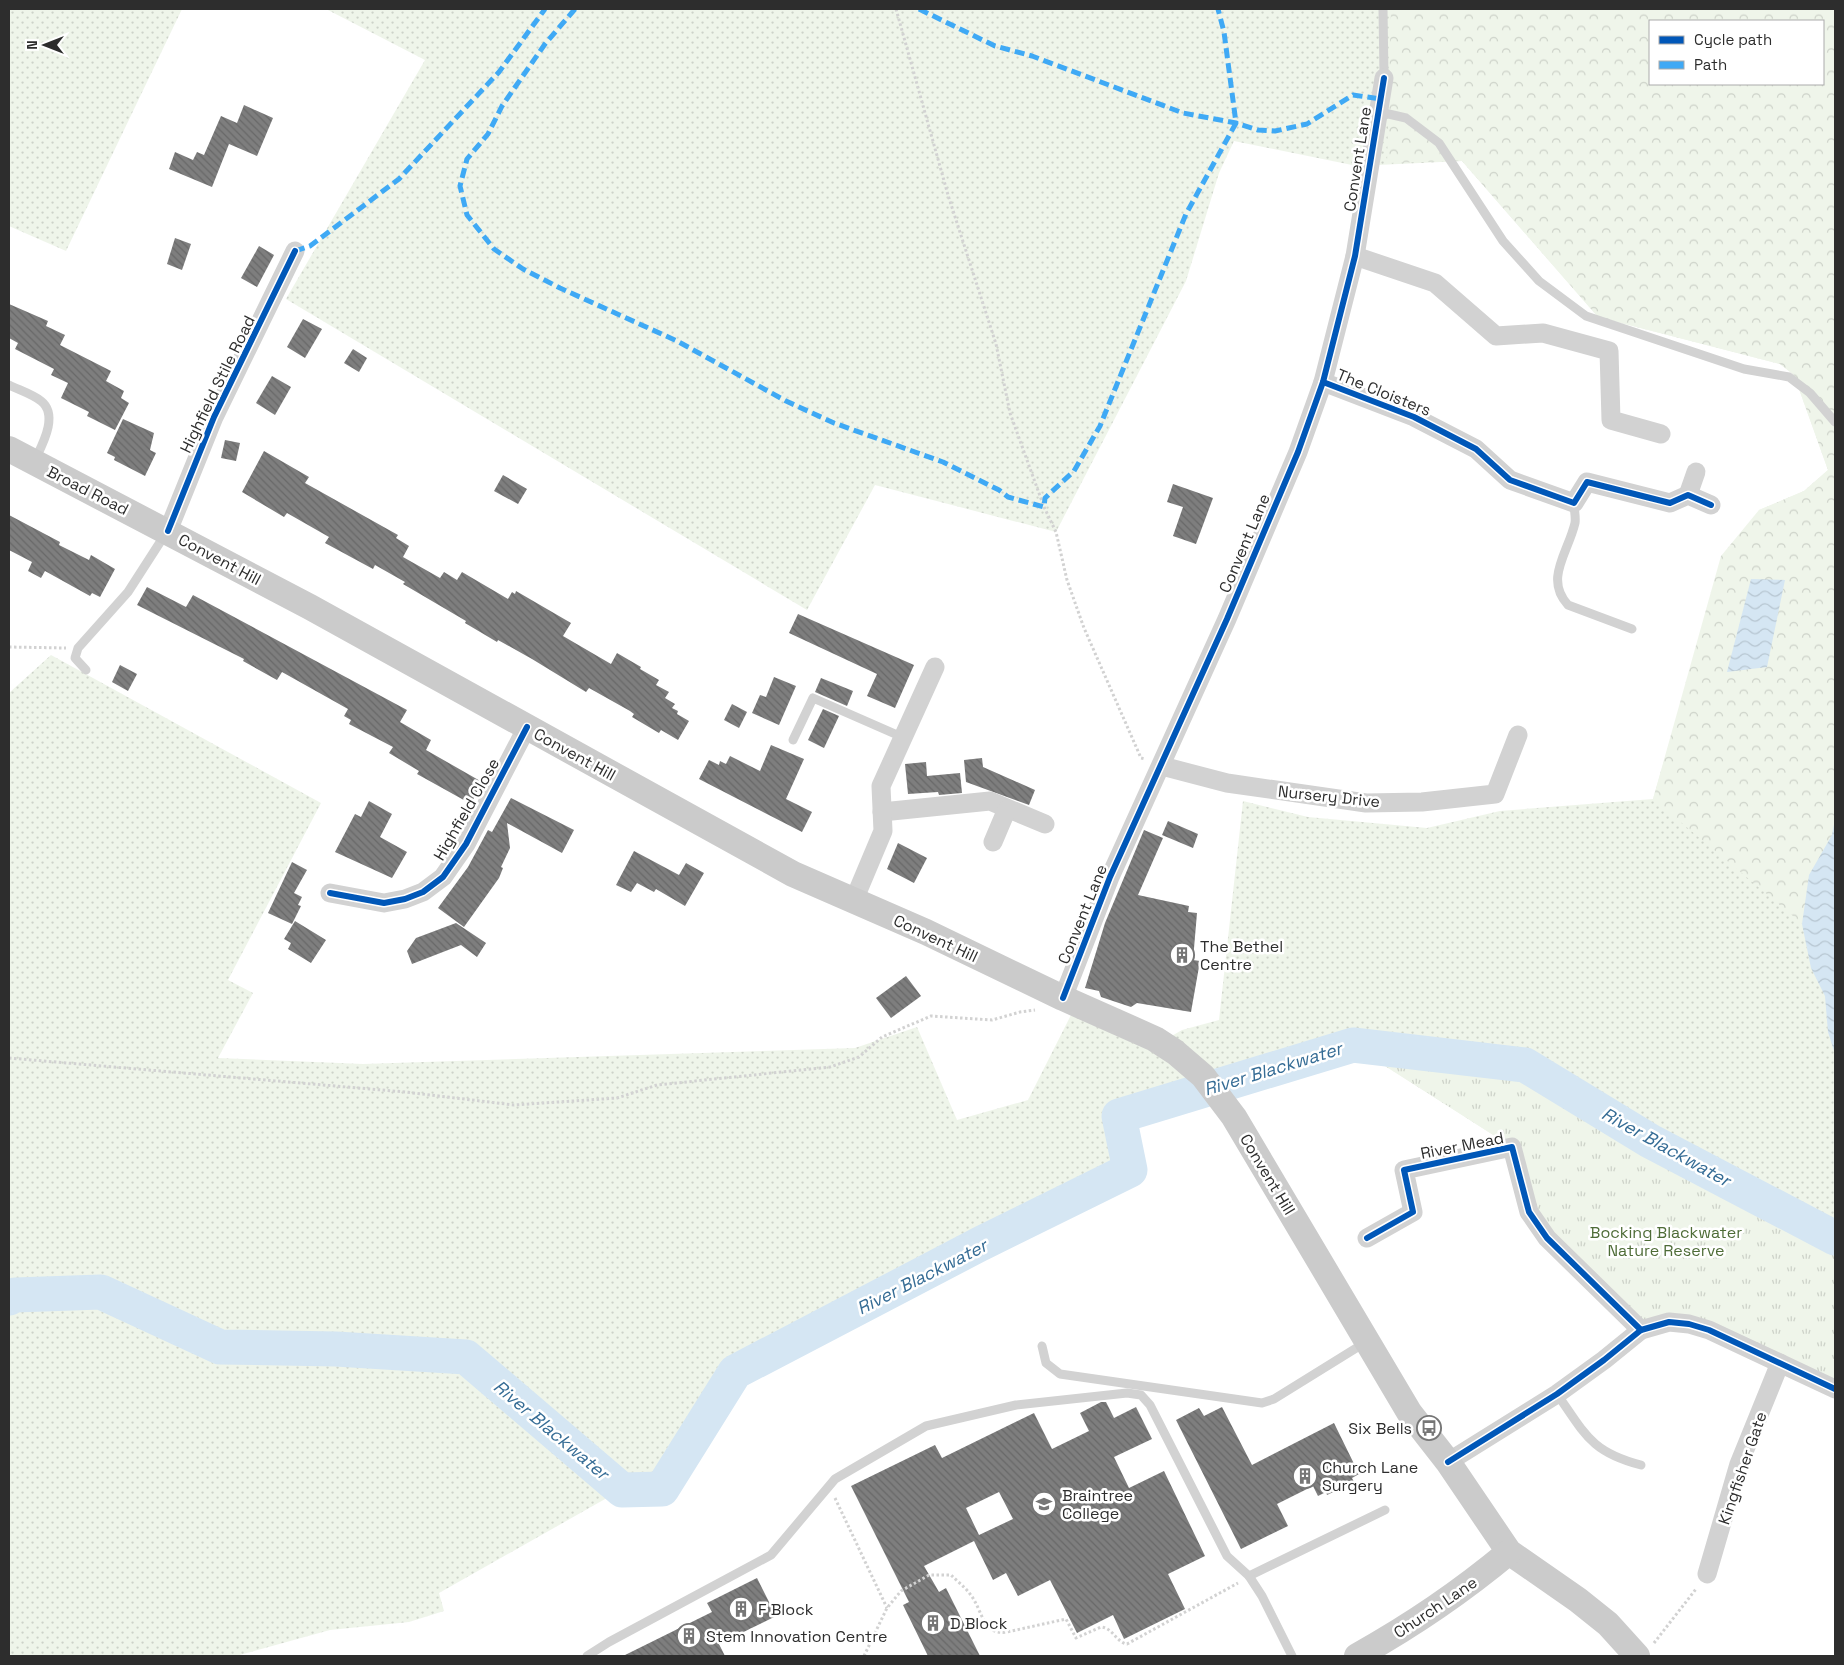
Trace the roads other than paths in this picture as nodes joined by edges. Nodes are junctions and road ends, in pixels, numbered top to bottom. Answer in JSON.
{"nodes":[{"id":1,"x":1383,"y":9,"type":"edge"},
{"id":2,"x":1384,"y":78,"type":"joint"},
{"id":3,"x":1380,"y":112,"type":"junction"},
{"id":4,"x":295,"y":251,"type":"dead end"},
{"id":5,"x":1355,"y":256,"type":"junction"},
{"id":6,"x":1323,"y":382,"type":"junction"},
{"id":7,"x":9,"y":385,"type":"edge"},
{"id":8,"x":1835,"y":422,"type":"edge"},
{"id":9,"x":1661,"y":434,"type":"dead end"},
{"id":10,"x":9,"y":449,"type":"edge"},
{"id":11,"x":34,"y":462,"type":"junction"},
{"id":12,"x":1696,"y":472,"type":"dead end"},
{"id":13,"x":1688,"y":495,"type":"junction"},
{"id":14,"x":1574,"y":503,"type":"junction"},
{"id":15,"x":1711,"y":505,"type":"dead end"},
{"id":16,"x":168,"y":531,"type":"junction"},
{"id":17,"x":1632,"y":629,"type":"dead end"},
{"id":18,"x":935,"y":667,"type":"dead end"},
{"id":19,"x":86,"y":670,"type":"dead end"},
{"id":20,"x":527,"y":728,"type":"junction"},
{"id":21,"x":1518,"y":735,"type":"dead end"},
{"id":22,"x":902,"y":737,"type":"junction"},
{"id":23,"x":793,"y":740,"type":"dead end"},
{"id":24,"x":1162,"y":766,"type":"junction"},
{"id":25,"x":1007,"y":808,"type":"junction"},
{"id":26,"x":882,"y":812,"type":"junction"},
{"id":27,"x":1045,"y":824,"type":"dead end"},
{"id":28,"x":993,"y":842,"type":"dead end"},
{"id":29,"x":330,"y":893,"type":"dead end"},
{"id":30,"x":854,"y":900,"type":"junction"},
{"id":31,"x":1064,"y":998,"type":"junction"},
{"id":32,"x":1367,"y":1238,"type":"dead end"},
{"id":33,"x":1641,"y":1330,"type":"junction"},
{"id":34,"x":1366,"y":1342,"type":"junction"},
{"id":35,"x":1042,"y":1346,"type":"dead end"},
{"id":36,"x":1780,"y":1363,"type":"junction"},
{"id":37,"x":1835,"y":1389,"type":"edge"},
{"id":38,"x":1557,"y":1394,"type":"junction"},
{"id":39,"x":1448,"y":1462,"type":"junction"},
{"id":40,"x":1641,"y":1465,"type":"dead end"},
{"id":41,"x":1385,"y":1510,"type":"dead end"},
{"id":42,"x":1509,"y":1552,"type":"junction"},
{"id":43,"x":1707,"y":1574,"type":"road end"},
{"id":44,"x":1249,"y":1576,"type":"junction"},
{"id":45,"x":1644,"y":1653,"type":"edge"},
{"id":46,"x":587,"y":1656,"type":"edge"},
{"id":47,"x":1292,"y":1656,"type":"edge"},
{"id":48,"x":1356,"y":1656,"type":"edge"}],
"edges":[{"from":1,"to":2,"type":"lane"},
{"from":2,"to":3,"type":"street","name":"Convent Lane"},
{"from":3,"to":5,"type":"street","name":"Convent Lane"},
{"from":3,"to":8,"type":"lane"},
{"from":4,"to":16,"type":"street","name":"Highfield Stile Road"},
{"from":5,"to":6,"type":"street","name":"Convent Lane"},
{"from":5,"to":9,"type":"street"},
{"from":6,"to":14,"type":"street","name":"The Cloisters"},
{"from":6,"to":24,"type":"street","name":"Convent Lane"},
{"from":7,"to":11,"type":"lane"},
{"from":10,"to":11,"type":"main road","name":"Broad Road"},
{"from":11,"to":16,"type":"main road","name":"Broad Road"},
{"from":12,"to":13,"type":"street"},
{"from":13,"to":14,"type":"street"},
{"from":13,"to":15,"type":"street"},
{"from":14,"to":17,"type":"lane"},
{"from":16,"to":19,"type":"lane"},
{"from":16,"to":20,"type":"main road","name":"Convent Hill"},
{"from":18,"to":22,"type":"street"},
{"from":20,"to":29,"type":"street","name":"Highfield Close"},
{"from":20,"to":30,"type":"main road","name":"Convent Hill"},
{"from":21,"to":24,"type":"street","name":"Nursery Drive"},
{"from":22,"to":23,"type":"lane"},
{"from":22,"to":26,"type":"street"},
{"from":24,"to":31,"type":"street","name":"Convent Lane"},
{"from":25,"to":26,"type":"street"},
{"from":25,"to":27,"type":"street"},
{"from":25,"to":28,"type":"street"},
{"from":26,"to":30,"type":"street"},
{"from":30,"to":31,"type":"main road","name":"Convent Hill"},
{"from":31,"to":34,"type":"main road","name":"Convent Hill"},
{"from":32,"to":33,"type":"street","name":"River Mead"},
{"from":33,"to":36,"type":"street"},
{"from":33,"to":38,"type":"street"},
{"from":34,"to":35,"type":"lane"},
{"from":34,"to":39,"type":"main road","name":"Convent Hill"},
{"from":36,"to":37,"type":"street"},
{"from":36,"to":43,"type":"street","name":"Kingfisher Gate"},
{"from":38,"to":39,"type":"street"},
{"from":38,"to":40,"type":"lane"},
{"from":39,"to":42,"type":"main road","name":"Convent Hill"},
{"from":41,"to":44,"type":"lane"},
{"from":42,"to":45,"type":"main road"},
{"from":42,"to":48,"type":"main road","name":"Church Lane"},
{"from":44,"to":46,"type":"lane"},
{"from":44,"to":47,"type":"lane"}]}
